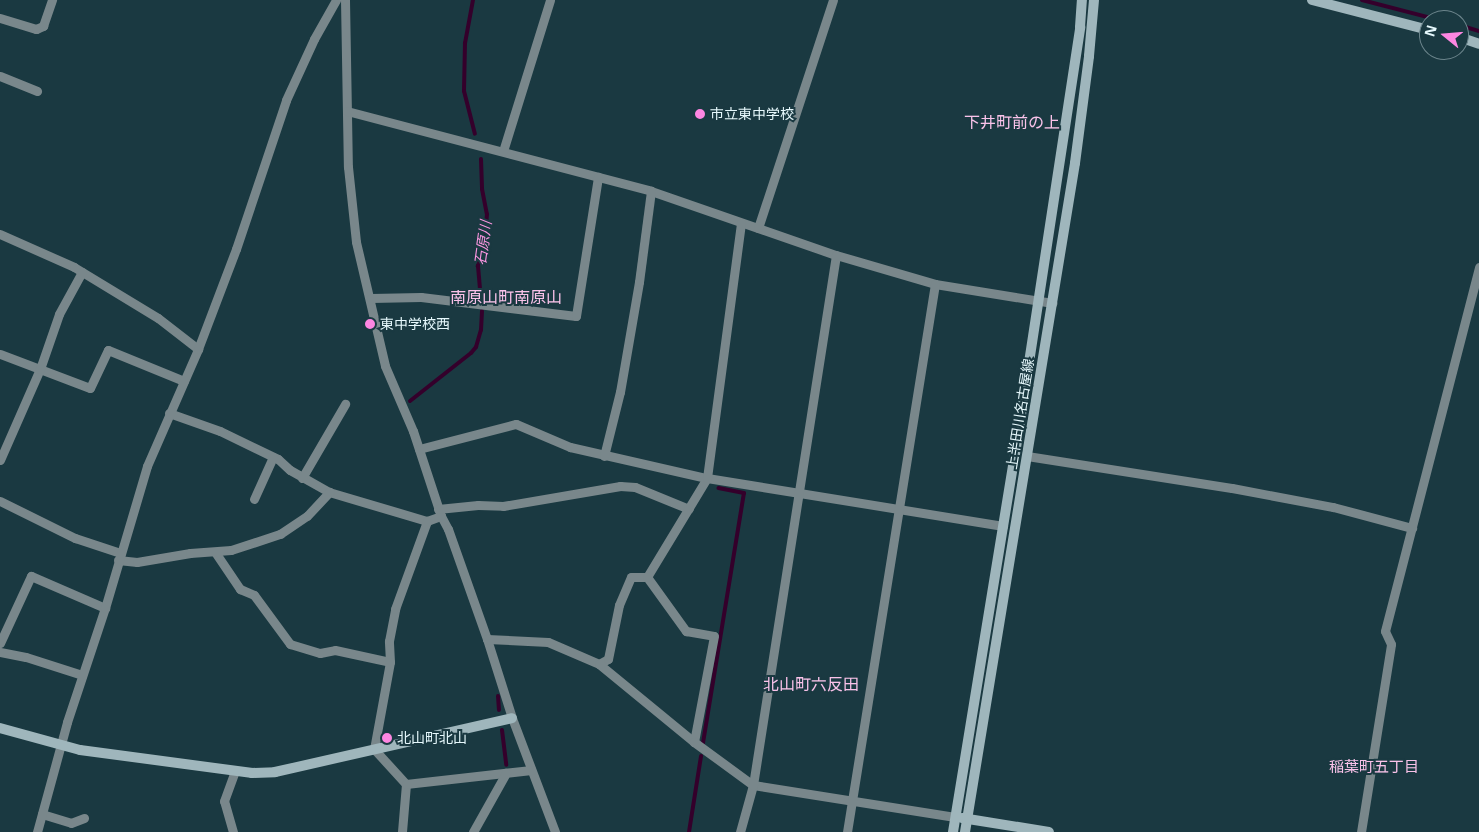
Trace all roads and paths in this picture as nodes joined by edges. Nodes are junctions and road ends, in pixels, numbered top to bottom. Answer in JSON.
{"nodes":[{"id":1,"x":52,"y":0,"type":"edge"},
{"id":2,"x":336,"y":0,"type":"edge"},
{"id":3,"x":345,"y":0,"type":"edge"},
{"id":4,"x":550,"y":0,"type":"edge"},
{"id":5,"x":833,"y":0,"type":"edge"},
{"id":6,"x":1082,"y":0,"type":"edge"},
{"id":7,"x":1094,"y":0,"type":"edge"},
{"id":8,"x":1312,"y":0,"type":"edge"},
{"id":9,"x":1348,"y":4,"type":"edge"},
{"id":10,"x":0,"y":18,"type":"edge"},
{"id":11,"x":1419,"y":27,"type":"edge"},
{"id":12,"x":0,"y":76,"type":"edge"},
{"id":13,"x":37,"y":91,"type":"dead end"},
{"id":14,"x":347,"y":111,"type":"junction"},
{"id":15,"x":503,"y":151,"type":"junction"},
{"id":16,"x":598,"y":177,"type":"junction"},
{"id":17,"x":651,"y":191,"type":"junction"},
{"id":18,"x":741,"y":222,"type":"junction"},
{"id":19,"x":758,"y":228,"type":"junction"},
{"id":20,"x":0,"y":234,"type":"edge"},
{"id":21,"x":836,"y":255,"type":"junction"},
{"id":22,"x":1479,"y":267,"type":"edge"},
{"id":23,"x":82,"y":272,"type":"junction"},
{"id":24,"x":935,"y":284,"type":"junction"},
{"id":25,"x":371,"y":298,"type":"junction"},
{"id":26,"x":1038,"y":301,"type":"junction"},
{"id":27,"x":1052,"y":303,"type":"junction"},
{"id":28,"x":198,"y":349,"type":"junction"},
{"id":29,"x":0,"y":354,"type":"edge"},
{"id":30,"x":40,"y":369,"type":"junction"},
{"id":31,"x":184,"y":381,"type":"junction"},
{"id":32,"x":345,"y":404,"type":"dead end"},
{"id":33,"x":170,"y":413,"type":"junction"},
{"id":34,"x":419,"y":449,"type":"junction"},
{"id":35,"x":273,"y":456,"type":"junction"},
{"id":36,"x":604,"y":456,"type":"junction"},
{"id":37,"x":1027,"y":456,"type":"junction"},
{"id":38,"x":0,"y":460,"type":"edge"},
{"id":39,"x":302,"y":478,"type":"junction"},
{"id":40,"x":707,"y":478,"type":"junction"},
{"id":41,"x":329,"y":492,"type":"junction"},
{"id":42,"x":798,"y":493,"type":"junction"},
{"id":43,"x":254,"y":499,"type":"dead end"},
{"id":44,"x":0,"y":502,"type":"edge"},
{"id":45,"x":689,"y":509,"type":"junction"},
{"id":46,"x":899,"y":511,"type":"junction"},
{"id":47,"x":440,"y":513,"type":"junction"},
{"id":48,"x":427,"y":521,"type":"junction"},
{"id":49,"x":1003,"y":526,"type":"junction"},
{"id":50,"x":1412,"y":528,"type":"junction"},
{"id":51,"x":215,"y":552,"type":"junction"},
{"id":52,"x":119,"y":557,"type":"junction"},
{"id":53,"x":647,"y":577,"type":"junction"},
{"id":54,"x":105,"y":608,"type":"junction"},
{"id":55,"x":488,"y":639,"type":"junction"},
{"id":56,"x":0,"y":643,"type":"edge"},
{"id":57,"x":0,"y":652,"type":"edge"},
{"id":58,"x":390,"y":662,"type":"junction"},
{"id":59,"x":599,"y":664,"type":"junction"},
{"id":60,"x":82,"y":675,"type":"junction"},
{"id":61,"x":512,"y":718,"type":"junction"},
{"id":62,"x":0,"y":728,"type":"edge"},
{"id":63,"x":694,"y":742,"type":"junction"},
{"id":64,"x":62,"y":746,"type":"junction"},
{"id":65,"x":374,"y":749,"type":"junction"},
{"id":66,"x":531,"y":770,"type":"junction"},
{"id":67,"x":235,"y":771,"type":"junction"},
{"id":68,"x":506,"y":773,"type":"junction"},
{"id":69,"x":406,"y":784,"type":"junction"},
{"id":70,"x":753,"y":785,"type":"junction"},
{"id":71,"x":852,"y":801,"type":"junction"},
{"id":72,"x":42,"y":814,"type":"junction"},
{"id":73,"x":956,"y":817,"type":"junction"},
{"id":74,"x":84,"y":818,"type":"dead end"},
{"id":75,"x":967,"y":819,"type":"junction"},
{"id":76,"x":36,"y":832,"type":"edge"},
{"id":77,"x":233,"y":832,"type":"edge"},
{"id":78,"x":402,"y":832,"type":"edge"},
{"id":79,"x":473,"y":832,"type":"edge"},
{"id":80,"x":555,"y":832,"type":"edge"},
{"id":81,"x":740,"y":832,"type":"edge"},
{"id":82,"x":847,"y":832,"type":"edge"},
{"id":83,"x":953,"y":832,"type":"edge"},
{"id":84,"x":965,"y":832,"type":"edge"},
{"id":85,"x":1050,"y":832,"type":"edge"},
{"id":86,"x":1361,"y":832,"type":"edge"}],
"edges":[{"from":1,"to":10,"type":"street"},
{"from":2,"to":28,"type":"street"},
{"from":3,"to":14,"type":"street"},
{"from":4,"to":15,"type":"street"},
{"from":5,"to":19,"type":"street"},
{"from":6,"to":26,"type":"main road","name":"上半田川名古屋線"},
{"from":7,"to":27,"type":"main road","name":"上半田川名古屋線"},
{"from":8,"to":9,"type":"main road"},
{"from":9,"to":11,"type":"main road"},
{"from":12,"to":13,"type":"street"},
{"from":14,"to":15,"type":"street"},
{"from":14,"to":25,"type":"street"},
{"from":15,"to":16,"type":"street"},
{"from":16,"to":17,"type":"street"},
{"from":16,"to":25,"type":"street"},
{"from":17,"to":18,"type":"street"},
{"from":17,"to":36,"type":"street"},
{"from":18,"to":19,"type":"street"},
{"from":18,"to":40,"type":"street"},
{"from":19,"to":21,"type":"street"},
{"from":20,"to":23,"type":"street"},
{"from":21,"to":24,"type":"street"},
{"from":21,"to":42,"type":"street"},
{"from":22,"to":50,"type":"street"},
{"from":23,"to":28,"type":"street"},
{"from":23,"to":30,"type":"street"},
{"from":24,"to":26,"type":"street"},
{"from":24,"to":46,"type":"street"},
{"from":25,"to":34,"type":"street"},
{"from":26,"to":27,"type":"street"},
{"from":26,"to":49,"type":"main road","name":"上半田川名古屋線"},
{"from":27,"to":37,"type":"main road","name":"上半田川名古屋線"},
{"from":28,"to":31,"type":"street"},
{"from":29,"to":30,"type":"street"},
{"from":30,"to":31,"type":"street"},
{"from":30,"to":38,"type":"street"},
{"from":31,"to":33,"type":"street"},
{"from":32,"to":39,"type":"street"},
{"from":33,"to":35,"type":"street"},
{"from":33,"to":52,"type":"street"},
{"from":34,"to":36,"type":"street"},
{"from":34,"to":47,"type":"street"},
{"from":35,"to":39,"type":"street"},
{"from":35,"to":43,"type":"street"},
{"from":36,"to":40,"type":"street"},
{"from":37,"to":50,"type":"street"},
{"from":37,"to":75,"type":"main road","name":"上半田川名古屋線"},
{"from":39,"to":41,"type":"street"},
{"from":40,"to":42,"type":"street"},
{"from":40,"to":45,"type":"street"},
{"from":41,"to":48,"type":"street"},
{"from":41,"to":51,"type":"street"},
{"from":42,"to":46,"type":"street"},
{"from":42,"to":70,"type":"street"},
{"from":44,"to":52,"type":"street"},
{"from":45,"to":47,"type":"street"},
{"from":45,"to":53,"type":"street"},
{"from":46,"to":49,"type":"street"},
{"from":46,"to":71,"type":"street"},
{"from":47,"to":48,"type":"street"},
{"from":47,"to":55,"type":"street"},
{"from":48,"to":58,"type":"street"},
{"from":49,"to":73,"type":"main road","name":"上半田川名古屋線"},
{"from":50,"to":86,"type":"street"},
{"from":51,"to":52,"type":"street"},
{"from":51,"to":58,"type":"street"},
{"from":52,"to":54,"type":"street"},
{"from":53,"to":59,"type":"street"},
{"from":53,"to":63,"type":"street"},
{"from":54,"to":56,"type":"street"},
{"from":54,"to":60,"type":"street"},
{"from":55,"to":59,"type":"street"},
{"from":55,"to":61,"type":"street"},
{"from":57,"to":60,"type":"street"},
{"from":58,"to":65,"type":"street"},
{"from":59,"to":63,"type":"street"},
{"from":60,"to":64,"type":"street"},
{"from":61,"to":65,"type":"main road"},
{"from":61,"to":66,"type":"street"},
{"from":62,"to":64,"type":"main road"},
{"from":63,"to":70,"type":"street"},
{"from":64,"to":67,"type":"main road"},
{"from":64,"to":72,"type":"street"},
{"from":65,"to":67,"type":"main road"},
{"from":65,"to":69,"type":"street"},
{"from":66,"to":68,"type":"street"},
{"from":66,"to":80,"type":"street"},
{"from":67,"to":77,"type":"street"},
{"from":68,"to":69,"type":"street"},
{"from":68,"to":79,"type":"street"},
{"from":69,"to":78,"type":"street"},
{"from":70,"to":71,"type":"street"},
{"from":70,"to":81,"type":"street"},
{"from":71,"to":73,"type":"street"},
{"from":71,"to":82,"type":"street"},
{"from":72,"to":74,"type":"street"},
{"from":72,"to":76,"type":"street"},
{"from":73,"to":75,"type":"main road"},
{"from":73,"to":83,"type":"main road","name":"上半田川名古屋線"},
{"from":75,"to":84,"type":"main road","name":"上半田川名古屋線"},
{"from":75,"to":85,"type":"main road"}]}
